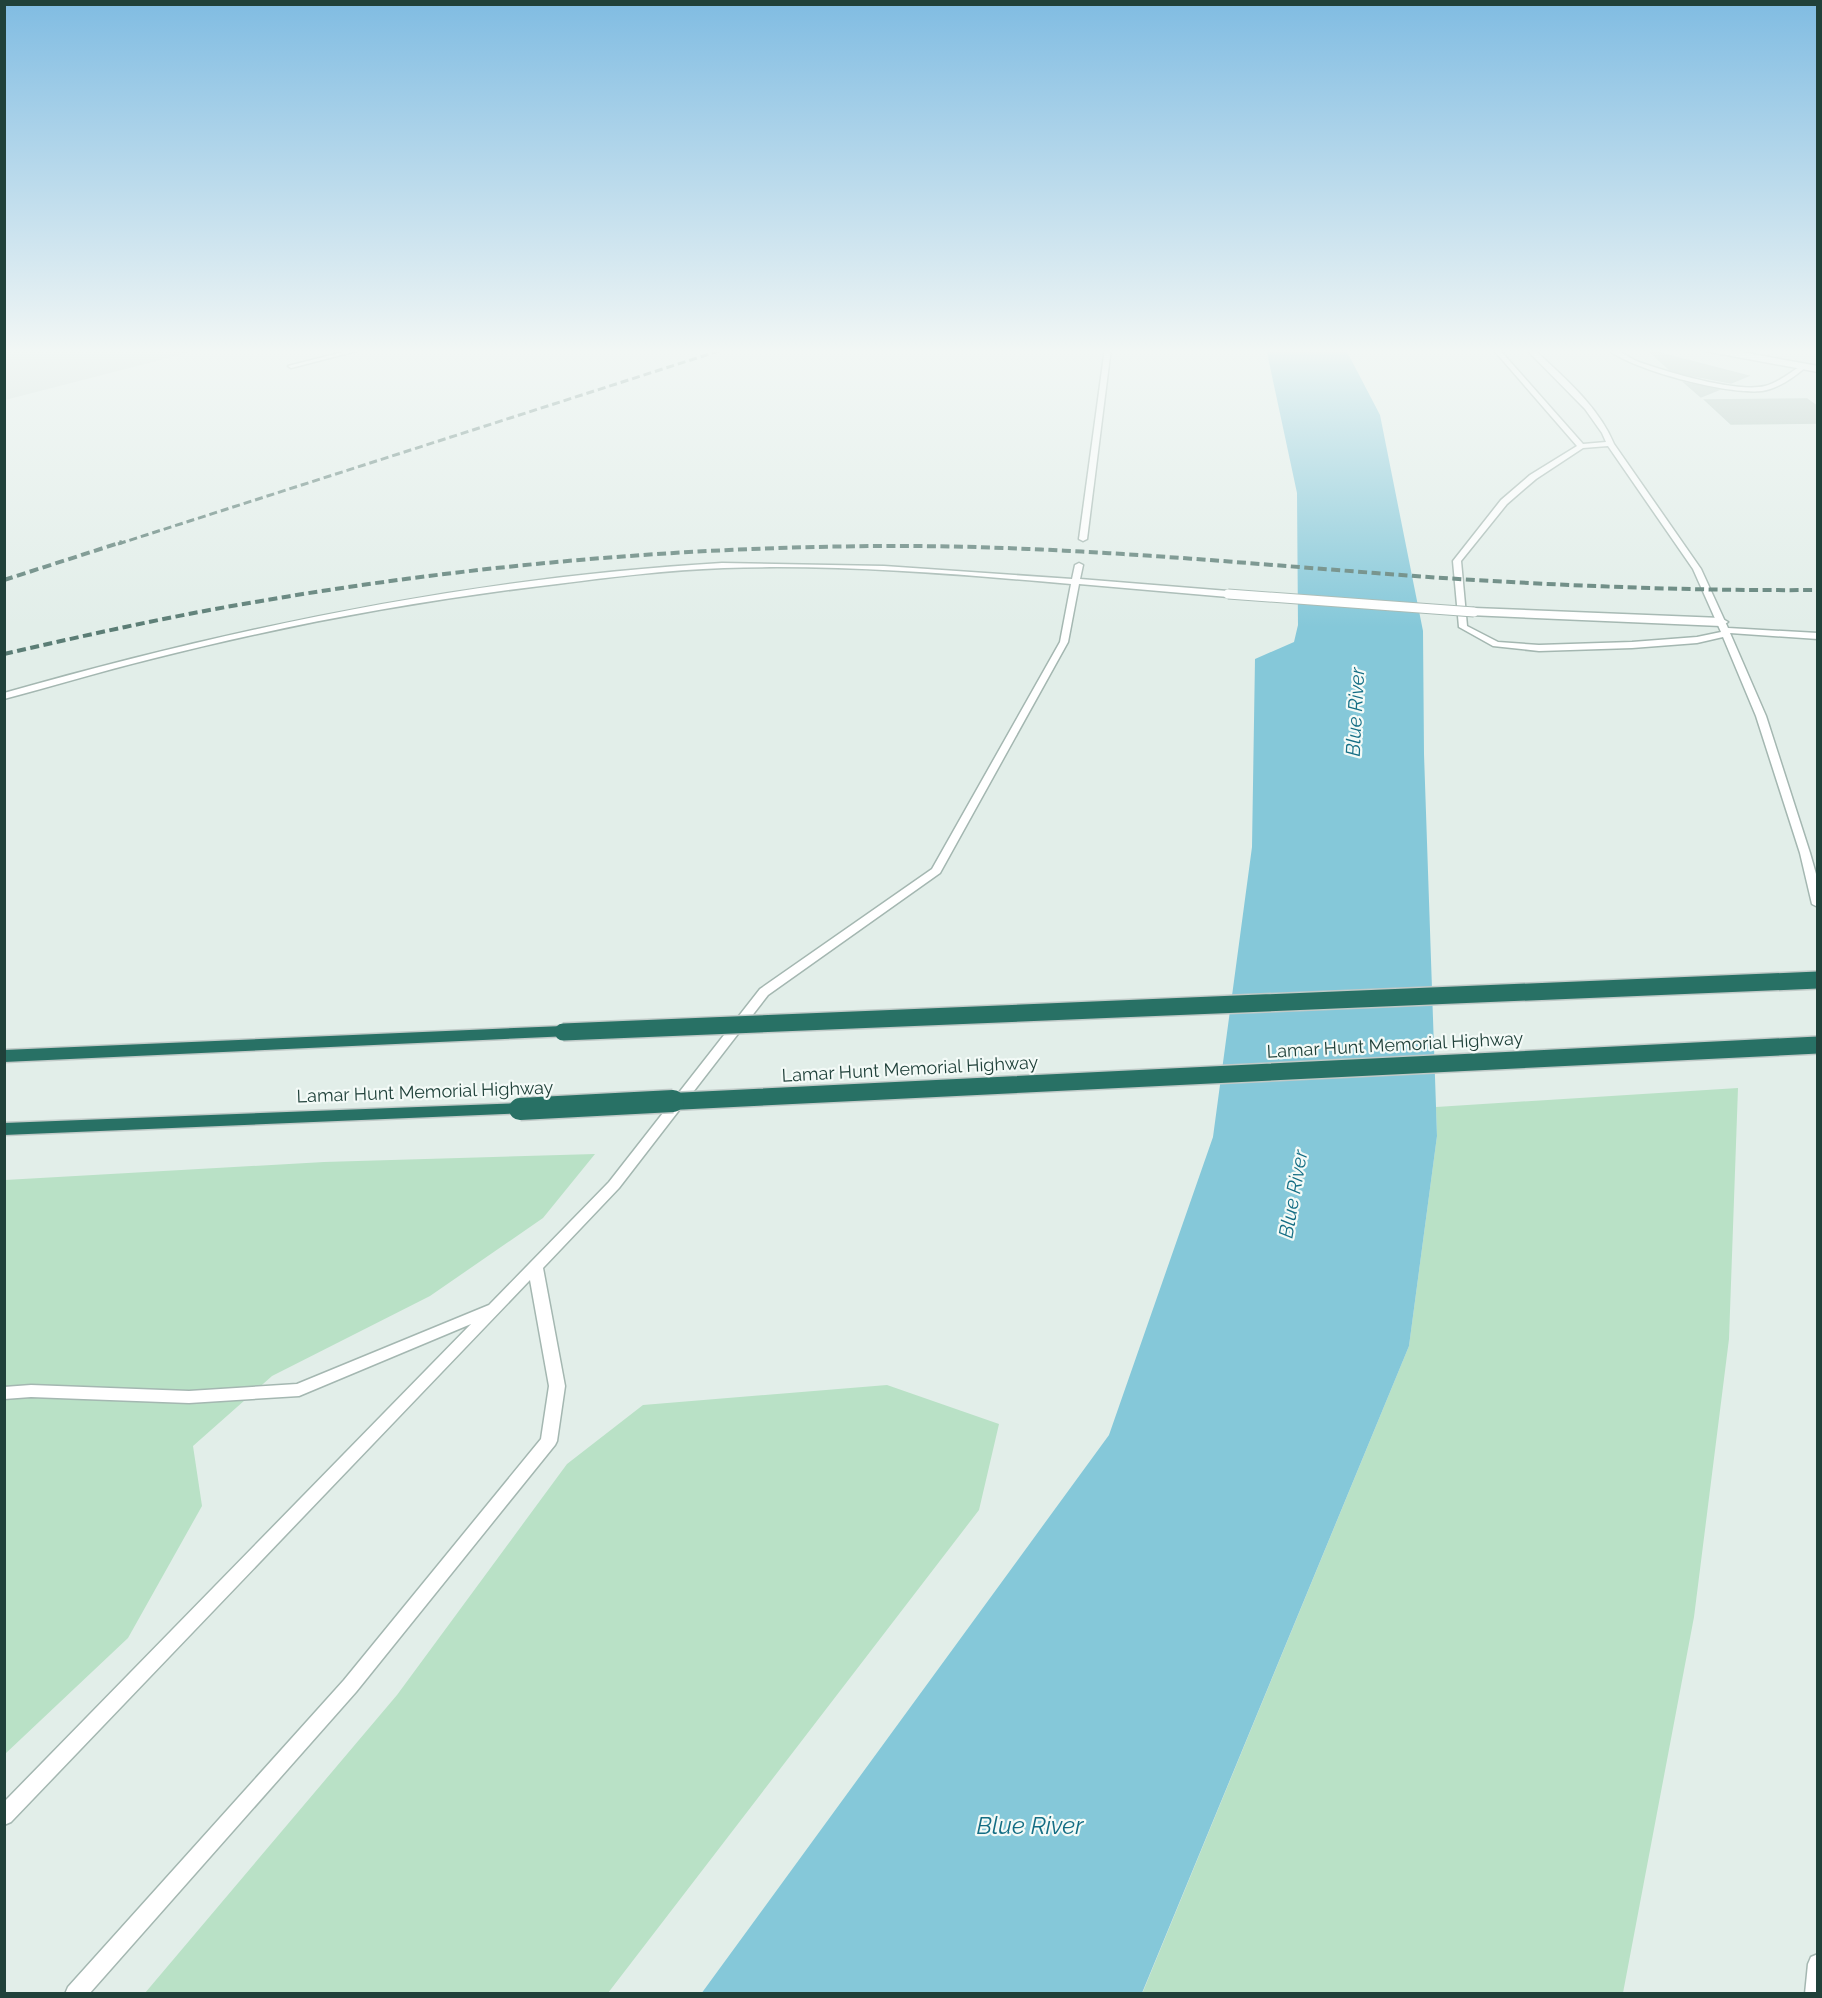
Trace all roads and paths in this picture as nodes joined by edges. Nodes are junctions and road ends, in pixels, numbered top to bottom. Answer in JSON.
{"nodes":[{"id":1,"x":1094,"y":441,"type":"edge"},
{"id":2,"x":1577,"y":441,"type":"edge"},
{"id":3,"x":1610,"y":444,"type":"joint"},
{"id":4,"x":1581,"y":446,"type":"junction"},
{"id":5,"x":1083,"y":539,"type":"dead end"},
{"id":6,"x":1078,"y":565,"type":"dead end"},
{"id":7,"x":1076,"y":582,"type":"junction"},
{"id":8,"x":1474,"y":612,"type":"joint"},
{"id":9,"x":1724,"y":628,"type":"junction"},
{"id":10,"x":1818,"y":636,"type":"edge"},
{"id":11,"x":4,"y":696,"type":"edge"},
{"id":12,"x":1818,"y":904,"type":"edge"},
{"id":13,"x":1818,"y":980,"type":"edge"},
{"id":14,"x":1818,"y":1045,"type":"edge"},
{"id":15,"x":4,"y":1056,"type":"edge"},
{"id":16,"x":4,"y":1129,"type":"edge"},
{"id":17,"x":536,"y":1266,"type":"junction"},
{"id":18,"x":496,"y":1307,"type":"junction"},
{"id":19,"x":4,"y":1393,"type":"edge"},
{"id":20,"x":4,"y":1816,"type":"edge"},
{"id":21,"x":1818,"y":1964,"type":"edge"},
{"id":22,"x":75,"y":1994,"type":"edge"},
{"id":23,"x":1815,"y":1994,"type":"edge"}],
"edges":[{"from":1,"to":5,"type":"lane"},
{"from":2,"to":4,"type":"lane"},
{"from":3,"to":4,"type":"lane"},
{"from":3,"to":9,"type":"lane"},
{"from":4,"to":9,"type":"lane"},
{"from":6,"to":7,"type":"lane"},
{"from":7,"to":8,"type":"lane","bridge":true},
{"from":7,"to":11,"type":"lane"},
{"from":7,"to":17,"type":"lane"},
{"from":8,"to":9,"type":"street"},
{"from":9,"to":10,"type":"lane"},
{"from":9,"to":12,"type":"lane"},
{"from":13,"to":15,"type":"highway","bridge":true},
{"from":14,"to":16,"type":"highway","name":"Lamar Hunt Memorial Highway","bridge":true},
{"from":17,"to":18,"type":"lane"},
{"from":17,"to":22,"type":"lane"},
{"from":18,"to":19,"type":"lane"},
{"from":18,"to":20,"type":"lane"},
{"from":21,"to":23,"type":"lane"}]}
